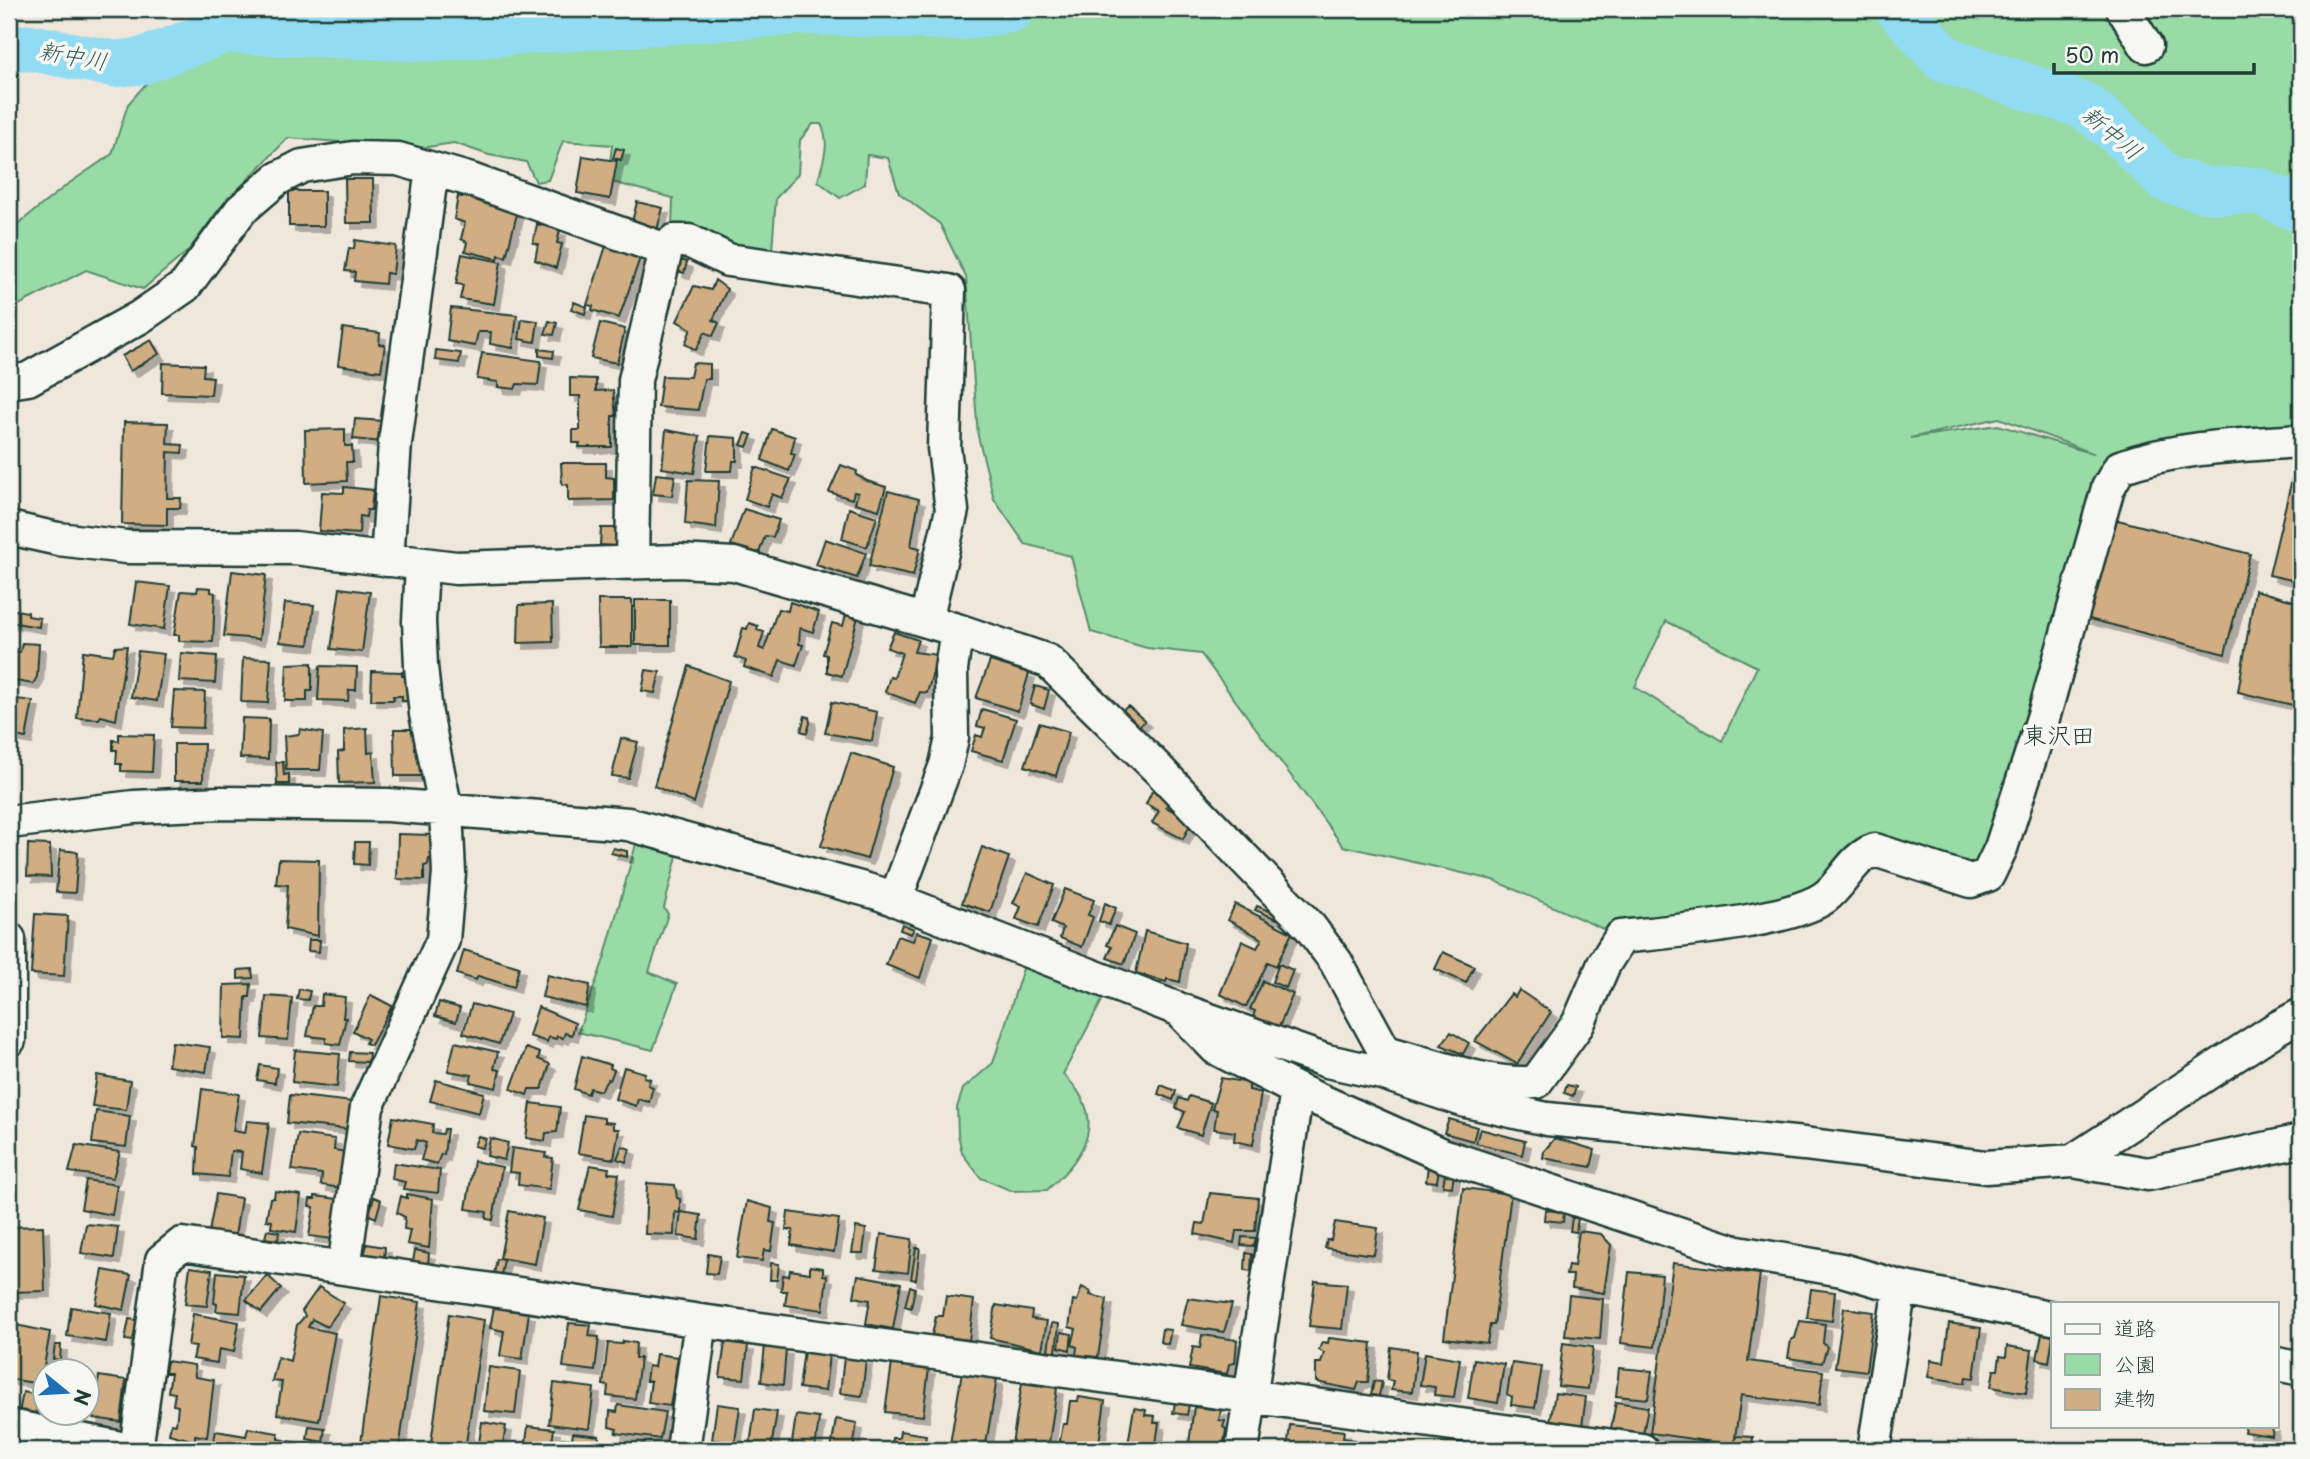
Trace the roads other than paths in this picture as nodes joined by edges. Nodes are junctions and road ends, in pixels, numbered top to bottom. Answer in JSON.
{"nodes":[{"id":1,"x":2123,"y":9,"type":"edge"},
{"id":2,"x":2146,"y":46,"type":"dead end"},
{"id":3,"x":432,"y":169,"type":"junction"},
{"id":4,"x":666,"y":250,"type":"junction"},
{"id":5,"x":9,"y":382,"type":"edge"},
{"id":6,"x":2301,"y":441,"type":"edge"},
{"id":7,"x":9,"y":528,"type":"edge"},
{"id":8,"x":387,"y":560,"type":"junction"},
{"id":9,"x":632,"y":563,"type":"junction"},
{"id":10,"x":422,"y":566,"type":"junction"},
{"id":11,"x":926,"y":620,"type":"junction"},
{"id":12,"x":957,"y":630,"type":"junction"},
{"id":13,"x":446,"y":810,"type":"junction"},
{"id":14,"x":9,"y":822,"type":"edge"},
{"id":15,"x":895,"y":900,"type":"junction"},
{"id":16,"x":9,"y":939,"type":"edge"},
{"id":17,"x":1178,"y":1009,"type":"junction"},
{"id":18,"x":2301,"y":1015,"type":"edge"},
{"id":19,"x":9,"y":1040,"type":"edge"},
{"id":20,"x":1383,"y":1063,"type":"junction"},
{"id":21,"x":1297,"y":1090,"type":"junction"},
{"id":22,"x":2301,"y":1141,"type":"edge"},
{"id":23,"x":2073,"y":1161,"type":"junction"},
{"id":24,"x":344,"y":1268,"type":"junction"},
{"id":25,"x":1900,"y":1287,"type":"junction"},
{"id":26,"x":2051,"y":1318,"type":"edge"},
{"id":27,"x":701,"y":1321,"type":"junction"},
{"id":28,"x":2278,"y":1364,"type":"edge"},
{"id":29,"x":2301,"y":1369,"type":"edge"},
{"id":30,"x":1248,"y":1397,"type":"junction"},
{"id":31,"x":9,"y":1430,"type":"edge"},
{"id":32,"x":115,"y":1450,"type":"edge"},
{"id":33,"x":136,"y":1450,"type":"edge"},
{"id":34,"x":683,"y":1450,"type":"edge"},
{"id":35,"x":1242,"y":1450,"type":"edge"},
{"id":36,"x":1643,"y":1450,"type":"edge"},
{"id":37,"x":1874,"y":1450,"type":"edge"}],
"edges":[{"from":1,"to":2,"type":"street"},
{"from":3,"to":4,"type":"street"},
{"from":3,"to":5,"type":"street"},
{"from":3,"to":8,"type":"street"},
{"from":4,"to":9,"type":"street"},
{"from":4,"to":11,"type":"street"},
{"from":6,"to":20,"type":"street"},
{"from":7,"to":8,"type":"street"},
{"from":8,"to":10,"type":"street"},
{"from":9,"to":10,"type":"street"},
{"from":9,"to":11,"type":"street"},
{"from":10,"to":13,"type":"street"},
{"from":11,"to":12,"type":"street"},
{"from":12,"to":15,"type":"street"},
{"from":12,"to":20,"type":"street"},
{"from":13,"to":14,"type":"street"},
{"from":13,"to":15,"type":"street"},
{"from":13,"to":24,"type":"street"},
{"from":15,"to":17,"type":"street"},
{"from":16,"to":19,"type":"street"},
{"from":17,"to":20,"type":"street"},
{"from":17,"to":21,"type":"street"},
{"from":18,"to":23,"type":"street"},
{"from":20,"to":23,"type":"street"},
{"from":21,"to":25,"type":"street"},
{"from":21,"to":30,"type":"street"},
{"from":22,"to":23,"type":"street"},
{"from":24,"to":27,"type":"street"},
{"from":24,"to":33,"type":"street"},
{"from":25,"to":26,"type":"street"},
{"from":25,"to":37,"type":"street"},
{"from":27,"to":30,"type":"street"},
{"from":27,"to":34,"type":"street"},
{"from":28,"to":29,"type":"street"},
{"from":30,"to":35,"type":"street"},
{"from":30,"to":36,"type":"street"},
{"from":31,"to":32,"type":"street"}]}
